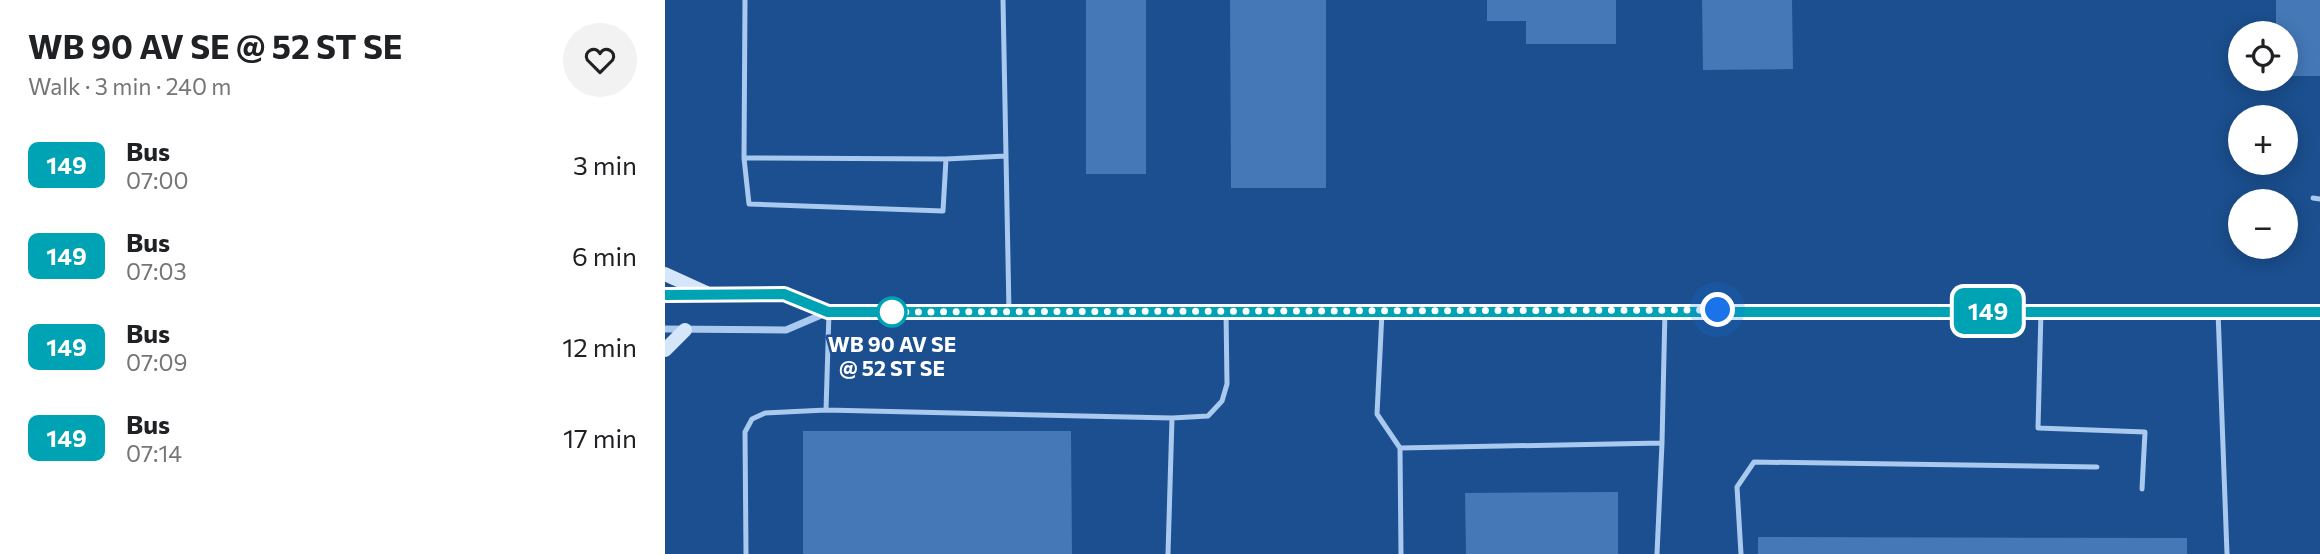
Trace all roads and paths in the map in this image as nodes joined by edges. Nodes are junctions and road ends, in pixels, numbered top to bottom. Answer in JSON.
{"nodes":[{"id":1,"x":745,"y":0,"type":"edge"},
{"id":2,"x":1003,"y":0,"type":"edge"},
{"id":3,"x":1006,"y":156,"type":"junction"},
{"id":4,"x":744,"y":158,"type":"junction"},
{"id":5,"x":946,"y":159,"type":"junction"},
{"id":6,"x":665,"y":274,"type":"edge"},
{"id":7,"x":709,"y":294,"type":"junction"},
{"id":8,"x":665,"y":295,"type":"edge"},
{"id":9,"x":1665,"y":310,"type":"junction"},
{"id":10,"x":1226,"y":311,"type":"junction"},
{"id":11,"x":2041,"y":311,"type":"junction"},
{"id":12,"x":2218,"y":311,"type":"junction"},
{"id":13,"x":828,"y":312,"type":"junction"},
{"id":14,"x":1009,"y":312,"type":"junction"},
{"id":15,"x":1382,"y":312,"type":"junction"},
{"id":16,"x":2320,"y":312,"type":"edge"},
{"id":17,"x":665,"y":329,"type":"edge"},
{"id":18,"x":685,"y":330,"type":"junction"},
{"id":19,"x":665,"y":350,"type":"edge"},
{"id":20,"x":826,"y":411,"type":"junction"},
{"id":21,"x":1172,"y":418,"type":"junction"},
{"id":22,"x":1662,"y":443,"type":"junction"},
{"id":23,"x":1400,"y":448,"type":"junction"},
{"id":24,"x":2097,"y":467,"type":"dead end"},
{"id":25,"x":2142,"y":489,"type":"dead end"},
{"id":26,"x":746,"y":554,"type":"edge"},
{"id":27,"x":1168,"y":554,"type":"edge"},
{"id":28,"x":1401,"y":554,"type":"edge"},
{"id":29,"x":1657,"y":554,"type":"edge"},
{"id":30,"x":1741,"y":554,"type":"edge"},
{"id":31,"x":2227,"y":554,"type":"edge"}],
"edges":[{"from":1,"to":4,"type":"lane"},
{"from":2,"to":3,"type":"lane"},
{"from":3,"to":5,"type":"lane"},
{"from":3,"to":14,"type":"lane"},
{"from":4,"to":5,"type":"lane"},
{"from":4,"to":5,"type":"lane"},
{"from":6,"to":7,"type":"main road"},
{"from":7,"to":8,"type":"street"},
{"from":7,"to":13,"type":"street"},
{"from":9,"to":11,"type":"street"},
{"from":9,"to":15,"type":"street"},
{"from":9,"to":22,"type":"lane"},
{"from":10,"to":14,"type":"street"},
{"from":10,"to":15,"type":"street"},
{"from":10,"to":21,"type":"lane"},
{"from":11,"to":12,"type":"street"},
{"from":11,"to":25,"type":"lane"},
{"from":12,"to":16,"type":"street"},
{"from":12,"to":31,"type":"lane"},
{"from":13,"to":14,"type":"street"},
{"from":13,"to":18,"type":"street"},
{"from":13,"to":20,"type":"lane"},
{"from":15,"to":23,"type":"lane"},
{"from":17,"to":18,"type":"street"},
{"from":18,"to":19,"type":"main road"},
{"from":20,"to":21,"type":"lane"},
{"from":20,"to":26,"type":"lane"},
{"from":21,"to":27,"type":"lane"},
{"from":22,"to":23,"type":"lane"},
{"from":22,"to":29,"type":"lane"},
{"from":23,"to":28,"type":"lane"},
{"from":24,"to":30,"type":"lane"}]}
